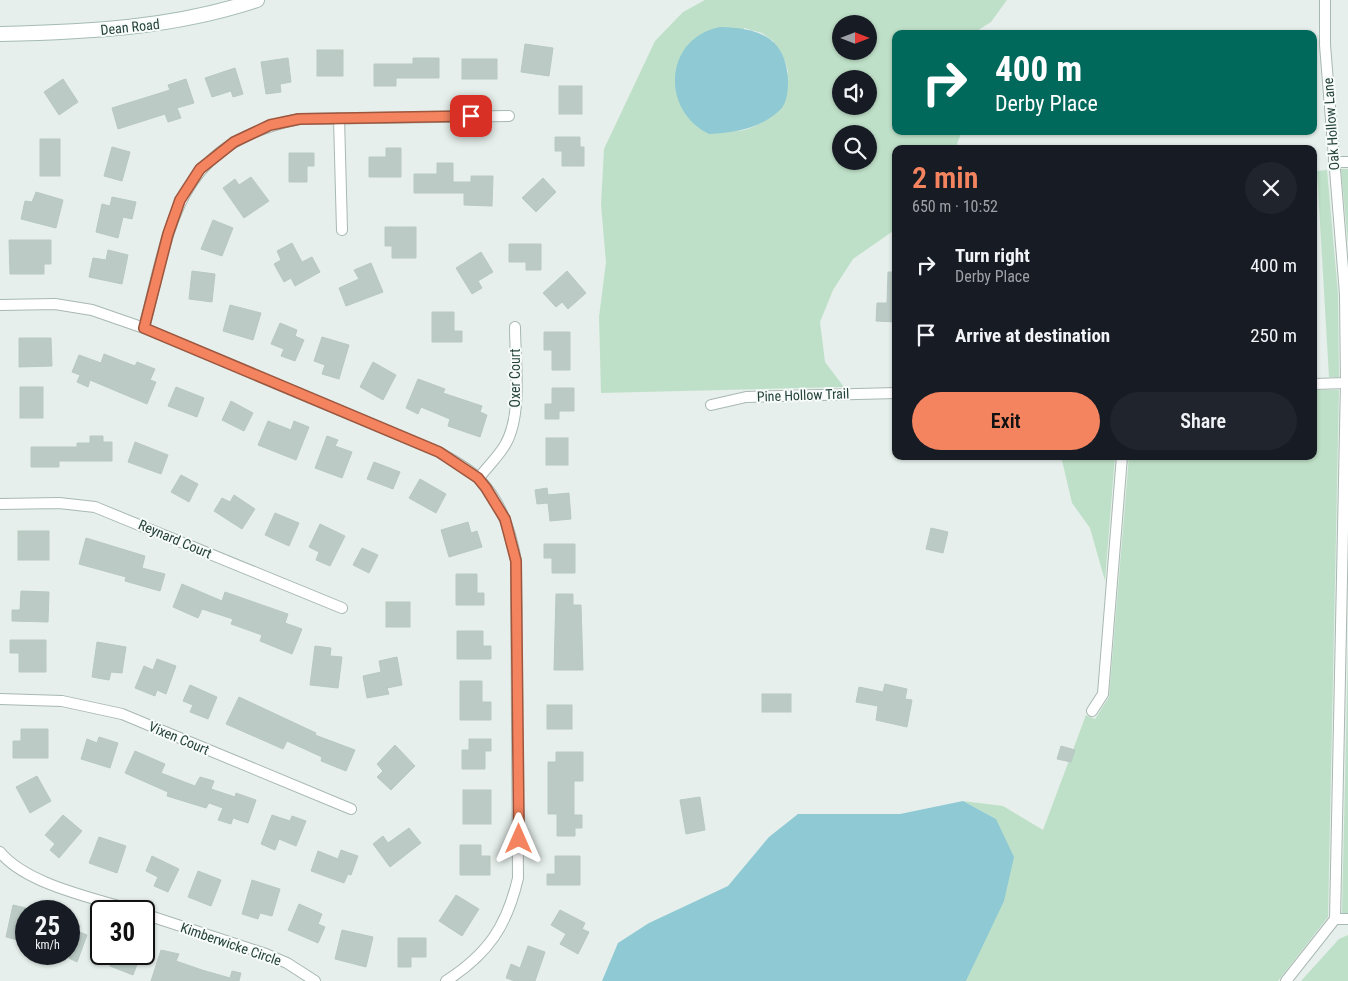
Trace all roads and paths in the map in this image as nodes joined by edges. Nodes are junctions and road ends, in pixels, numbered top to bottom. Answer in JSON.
{"nodes":[{"id":1,"x":257,"y":0,"type":"edge"},
{"id":2,"x":1325,"y":0,"type":"edge"},
{"id":3,"x":229,"y":5,"type":"edge"},
{"id":4,"x":0,"y":34,"type":"edge"},
{"id":5,"x":509,"y":116,"type":"dead end"},
{"id":6,"x":339,"y":118,"type":"junction"},
{"id":7,"x":1334,"y":162,"type":"junction"},
{"id":8,"x":1348,"y":162,"type":"edge"},
{"id":9,"x":342,"y":230,"type":"dead end"},
{"id":10,"x":0,"y":305,"type":"edge"},
{"id":11,"x":515,"y":327,"type":"dead end"},
{"id":12,"x":144,"y":328,"type":"junction"},
{"id":13,"x":1346,"y":383,"type":"junction"},
{"id":14,"x":1317,"y":384,"type":"edge"},
{"id":15,"x":892,"y":393,"type":"edge"},
{"id":16,"x":711,"y":405,"type":"dead end"},
{"id":17,"x":1122,"y":460,"type":"edge"},
{"id":18,"x":478,"y":478,"type":"junction"},
{"id":19,"x":0,"y":504,"type":"edge"},
{"id":20,"x":342,"y":608,"type":"dead end"},
{"id":21,"x":0,"y":699,"type":"edge"},
{"id":22,"x":1092,"y":711,"type":"dead end"},
{"id":23,"x":350,"y":809,"type":"dead end"},
{"id":24,"x":0,"y":852,"type":"edge"},
{"id":25,"x":101,"y":900,"type":"edge"},
{"id":26,"x":155,"y":918,"type":"edge"},
{"id":27,"x":1335,"y":919,"type":"junction"},
{"id":28,"x":1348,"y":919,"type":"edge"},
{"id":29,"x":315,"y":981,"type":"edge"},
{"id":30,"x":446,"y":981,"type":"edge"},
{"id":31,"x":1286,"y":981,"type":"edge"}],
"edges":[{"from":1,"to":3,"type":"main road","name":"Dean Road"},
{"from":2,"to":7,"type":"street","name":"Oak Hollow Lane"},
{"from":3,"to":4,"type":"main road","name":"Dean Road"},
{"from":5,"to":6,"type":"street"},
{"from":6,"to":9,"type":"street"},
{"from":6,"to":12,"type":"street"},
{"from":7,"to":8,"type":"street"},
{"from":7,"to":13,"type":"street","name":"Oak Hollow Lane"},
{"from":10,"to":12,"type":"street"},
{"from":11,"to":18,"type":"street","name":"Oxer Court"},
{"from":12,"to":18,"type":"street"},
{"from":13,"to":14,"type":"street"},
{"from":13,"to":27,"type":"street","name":"Oak Hollow Lane"},
{"from":15,"to":16,"type":"street","name":"Pine Hollow Trail"},
{"from":17,"to":22,"type":"street"},
{"from":18,"to":30,"type":"street"},
{"from":19,"to":20,"type":"street","name":"Reynard Court"},
{"from":21,"to":23,"type":"street","name":"Vixen Court"},
{"from":24,"to":25,"type":"street"},
{"from":26,"to":29,"type":"street","name":"Kimberwicke Circle"},
{"from":27,"to":28,"type":"street"},
{"from":27,"to":31,"type":"street"}]}
